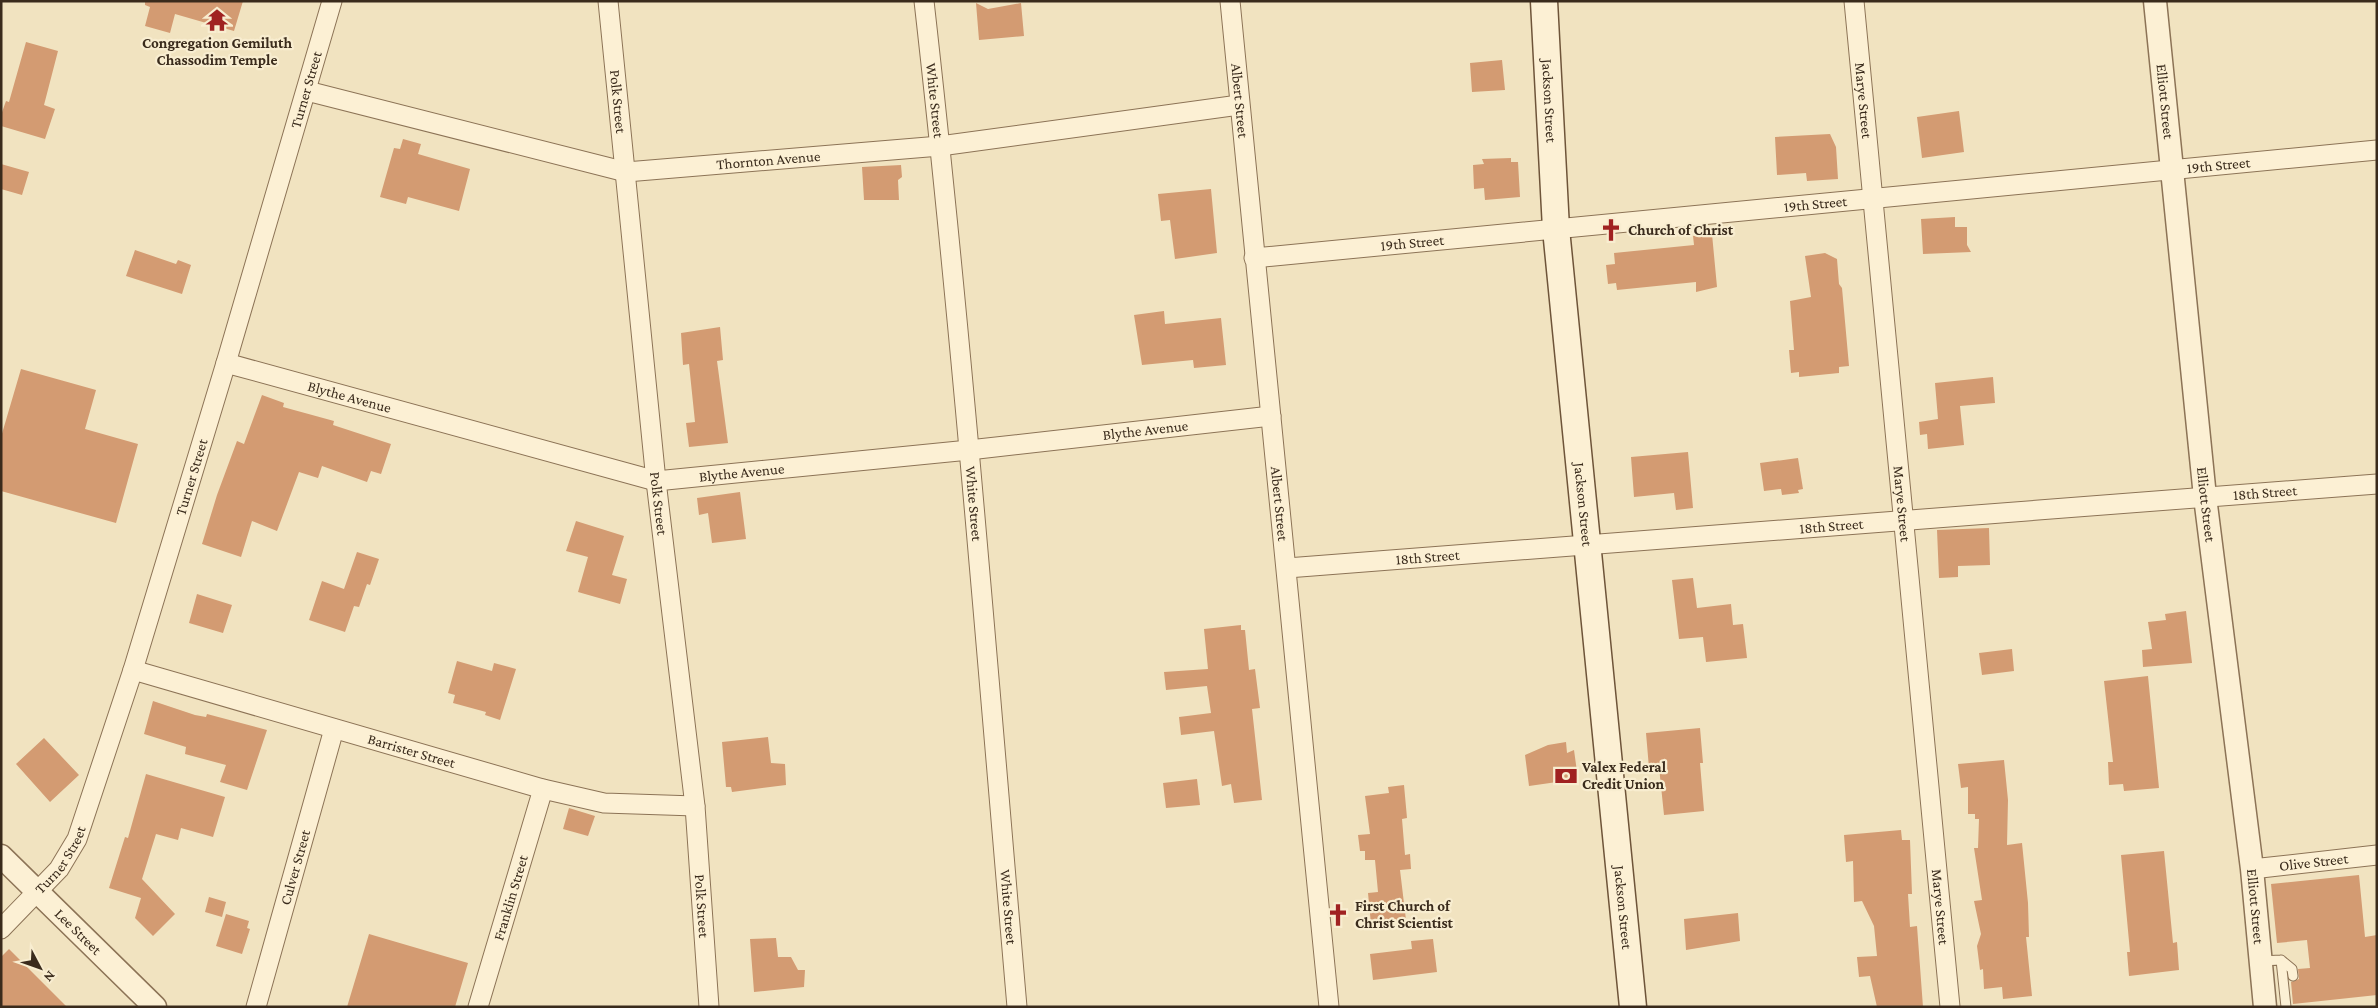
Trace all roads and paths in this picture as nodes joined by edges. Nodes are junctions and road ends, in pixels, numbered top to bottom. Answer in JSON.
{"nodes":[{"id":1,"x":332,"y":1,"type":"edge"},
{"id":2,"x":608,"y":1,"type":"edge"},
{"id":3,"x":924,"y":1,"type":"edge"},
{"id":4,"x":1230,"y":1,"type":"edge"},
{"id":5,"x":1544,"y":1,"type":"edge"},
{"id":6,"x":1854,"y":1,"type":"edge"},
{"id":7,"x":2155,"y":1,"type":"edge"},
{"id":8,"x":306,"y":91,"type":"junction"},
{"id":9,"x":1239,"y":106,"type":"junction"},
{"id":10,"x":940,"y":146,"type":"junction"},
{"id":11,"x":2377,"y":150,"type":"edge"},
{"id":12,"x":2172,"y":170,"type":"junction"},
{"id":13,"x":626,"y":172,"type":"junction"},
{"id":14,"x":1874,"y":199,"type":"junction"},
{"id":15,"x":1556,"y":229,"type":"junction"},
{"id":16,"x":1254,"y":258,"type":"junction"},
{"id":17,"x":226,"y":363,"type":"junction"},
{"id":18,"x":1271,"y":416,"type":"junction"},
{"id":19,"x":969,"y":450,"type":"junction"},
{"id":20,"x":656,"y":480,"type":"junction"},
{"id":21,"x":2377,"y":484,"type":"edge"},
{"id":22,"x":2204,"y":497,"type":"junction"},
{"id":23,"x":1902,"y":520,"type":"junction"},
{"id":24,"x":1587,"y":545,"type":"junction"},
{"id":25,"x":1287,"y":568,"type":"junction"},
{"id":26,"x":132,"y":670,"type":"junction"},
{"id":27,"x":334,"y":728,"type":"junction"},
{"id":28,"x":543,"y":789,"type":"junction"},
{"id":29,"x":695,"y":806,"type":"junction"},
{"id":30,"x":2377,"y":855,"type":"edge"},
{"id":31,"x":1,"y":856,"type":"edge"},
{"id":32,"x":2252,"y":868,"type":"junction"},
{"id":33,"x":38,"y":893,"type":"junction"},
{"id":34,"x":1,"y":929,"type":"edge"},
{"id":35,"x":2271,"y":961,"type":"junction"},
{"id":36,"x":2293,"y":976,"type":"dead end"},
{"id":37,"x":155,"y":1007,"type":"edge"},
{"id":38,"x":256,"y":1007,"type":"edge"},
{"id":39,"x":478,"y":1007,"type":"edge"},
{"id":40,"x":709,"y":1007,"type":"edge"},
{"id":41,"x":1017,"y":1007,"type":"edge"},
{"id":42,"x":1328,"y":1007,"type":"edge"},
{"id":43,"x":1633,"y":1007,"type":"edge"},
{"id":44,"x":1950,"y":1007,"type":"edge"},
{"id":45,"x":2265,"y":1007,"type":"edge"},
{"id":46,"x":2286,"y":1007,"type":"edge"}],
"edges":[{"from":1,"to":8,"type":"street","name":"Turner Street"},
{"from":2,"to":13,"type":"street","name":"Polk Street"},
{"from":3,"to":10,"type":"street","name":"White Street"},
{"from":4,"to":9,"type":"street","name":"Albert Street"},
{"from":5,"to":15,"type":"main road","name":"Jackson Street"},
{"from":6,"to":14,"type":"street","name":"Marye Street"},
{"from":7,"to":12,"type":"street","name":"Elliott Street"},
{"from":8,"to":13,"type":"street","name":"Thornton Avenue"},
{"from":8,"to":17,"type":"street","name":"Turner Street"},
{"from":9,"to":10,"type":"street","name":"Thornton Avenue"},
{"from":9,"to":16,"type":"street","name":"Albert Street"},
{"from":10,"to":13,"type":"street","name":"Thornton Avenue"},
{"from":10,"to":19,"type":"street","name":"White Street"},
{"from":11,"to":12,"type":"street","name":"19th Street"},
{"from":12,"to":14,"type":"street","name":"19th Street"},
{"from":12,"to":22,"type":"street","name":"Elliott Street"},
{"from":13,"to":20,"type":"street","name":"Polk Street"},
{"from":14,"to":15,"type":"street","name":"19th Street"},
{"from":14,"to":23,"type":"street","name":"Marye Street"},
{"from":15,"to":16,"type":"street","name":"19th Street"},
{"from":15,"to":24,"type":"main road","name":"Jackson Street"},
{"from":16,"to":18,"type":"street","name":"Albert Street"},
{"from":17,"to":20,"type":"street","name":"Blythe Avenue"},
{"from":17,"to":26,"type":"street","name":"Turner Street"},
{"from":18,"to":19,"type":"street","name":"Blythe Avenue"},
{"from":18,"to":25,"type":"street","name":"Albert Street"},
{"from":19,"to":20,"type":"street","name":"Blythe Avenue"},
{"from":19,"to":41,"type":"street","name":"White Street"},
{"from":20,"to":29,"type":"street","name":"Polk Street"},
{"from":21,"to":22,"type":"street","name":"18th Street"},
{"from":22,"to":23,"type":"street","name":"18th Street"},
{"from":22,"to":32,"type":"street","name":"Elliott Street"},
{"from":23,"to":24,"type":"street","name":"18th Street"},
{"from":23,"to":44,"type":"street","name":"Marye Street"},
{"from":24,"to":25,"type":"street","name":"18th Street"},
{"from":24,"to":43,"type":"main road","name":"Jackson Street"},
{"from":25,"to":42,"type":"street","name":"Albert Street"},
{"from":26,"to":27,"type":"street","name":"Barrister Street"},
{"from":26,"to":33,"type":"street","name":"Turner Street"},
{"from":27,"to":28,"type":"street","name":"Barrister Street"},
{"from":27,"to":38,"type":"street","name":"Culver Street"},
{"from":28,"to":29,"type":"street","name":"Barrister Street"},
{"from":28,"to":39,"type":"street","name":"Franklin Street"},
{"from":29,"to":40,"type":"street","name":"Polk Street"},
{"from":30,"to":32,"type":"street","name":"Olive Street"},
{"from":31,"to":33,"type":"street","name":"Lee Street"},
{"from":32,"to":35,"type":"street","name":"Elliott Street"},
{"from":33,"to":34,"type":"street","name":"Turner Street"},
{"from":33,"to":37,"type":"street","name":"Lee Street"},
{"from":35,"to":36,"type":"lane"},
{"from":35,"to":45,"type":"street","name":"Elliott Street"},
{"from":35,"to":46,"type":"lane"}]}
